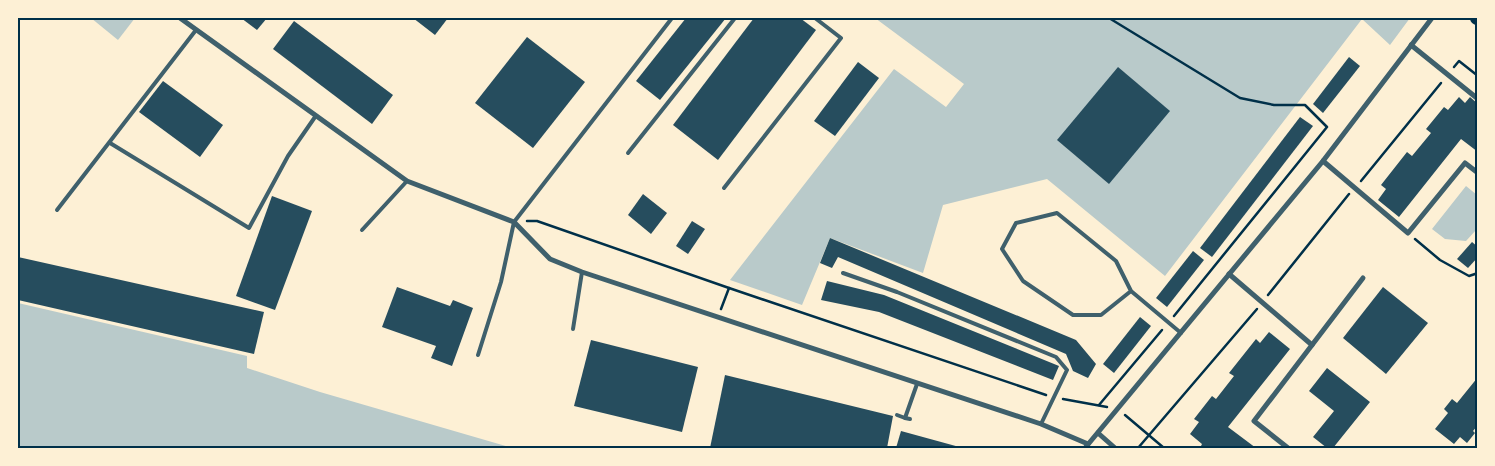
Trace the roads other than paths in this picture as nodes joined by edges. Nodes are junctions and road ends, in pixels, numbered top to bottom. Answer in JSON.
{"nodes":[{"id":1,"x":180,"y":18,"type":"edge"},
{"id":2,"x":672,"y":18,"type":"edge"},
{"id":3,"x":735,"y":18,"type":"edge"},
{"id":4,"x":815,"y":18,"type":"edge"},
{"id":5,"x":1432,"y":18,"type":"edge"},
{"id":6,"x":196,"y":30,"type":"junction"},
{"id":7,"x":1411,"y":45,"type":"junction"},
{"id":8,"x":1478,"y":99,"type":"edge"},
{"id":9,"x":316,"y":117,"type":"junction"},
{"id":10,"x":110,"y":143,"type":"junction"},
{"id":11,"x":628,"y":152,"type":"dead end"},
{"id":12,"x":1323,"y":161,"type":"junction"},
{"id":13,"x":1478,"y":174,"type":"edge"},
{"id":14,"x":407,"y":181,"type":"junction"},
{"id":15,"x":724,"y":188,"type":"dead end"},
{"id":16,"x":57,"y":210,"type":"dead end"},
{"id":17,"x":514,"y":222,"type":"junction"},
{"id":18,"x":362,"y":230,"type":"dead end"},
{"id":19,"x":582,"y":272,"type":"junction"},
{"id":20,"x":843,"y":273,"type":"dead end"},
{"id":21,"x":1229,"y":274,"type":"junction"},
{"id":22,"x":1363,"y":278,"type":"dead end"},
{"id":23,"x":1131,"y":291,"type":"junction"},
{"id":24,"x":573,"y":330,"type":"dead end"},
{"id":25,"x":1181,"y":332,"type":"junction"},
{"id":26,"x":1312,"y":345,"type":"junction"},
{"id":27,"x":478,"y":355,"type":"dead end"},
{"id":28,"x":917,"y":384,"type":"junction"},
{"id":29,"x":897,"y":415,"type":"dead end"},
{"id":30,"x":904,"y":418,"type":"junction"},
{"id":31,"x":910,"y":419,"type":"dead end"},
{"id":32,"x":1040,"y":424,"type":"junction"},
{"id":33,"x":1098,"y":433,"type":"junction"},
{"id":34,"x":1087,"y":446,"type":"edge"},
{"id":35,"x":1115,"y":448,"type":"edge"},
{"id":36,"x":1288,"y":448,"type":"edge"}],
"edges":[{"from":1,"to":6,"type":"street"},
{"from":2,"to":17,"type":"lane"},
{"from":3,"to":11,"type":"lane"},
{"from":4,"to":15,"type":"lane"},
{"from":5,"to":7,"type":"street"},
{"from":6,"to":9,"type":"street"},
{"from":6,"to":10,"type":"lane"},
{"from":7,"to":8,"type":"street"},
{"from":7,"to":12,"type":"street"},
{"from":9,"to":10,"type":"lane"},
{"from":9,"to":14,"type":"street"},
{"from":10,"to":16,"type":"lane"},
{"from":12,"to":13,"type":"street"},
{"from":12,"to":21,"type":"street"},
{"from":14,"to":17,"type":"street"},
{"from":14,"to":18,"type":"lane"},
{"from":17,"to":19,"type":"street"},
{"from":17,"to":27,"type":"lane"},
{"from":19,"to":24,"type":"lane"},
{"from":19,"to":28,"type":"street"},
{"from":20,"to":32,"type":"lane"},
{"from":21,"to":25,"type":"street"},
{"from":21,"to":26,"type":"street"},
{"from":22,"to":26,"type":"street"},
{"from":23,"to":23,"type":"lane"},
{"from":23,"to":25,"type":"lane"},
{"from":25,"to":33,"type":"street"},
{"from":26,"to":36,"type":"street"},
{"from":28,"to":30,"type":"lane"},
{"from":28,"to":32,"type":"street"},
{"from":29,"to":30,"type":"lane"},
{"from":30,"to":31,"type":"lane"},
{"from":32,"to":34,"type":"street"},
{"from":33,"to":34,"type":"street"},
{"from":33,"to":35,"type":"street"}]}
